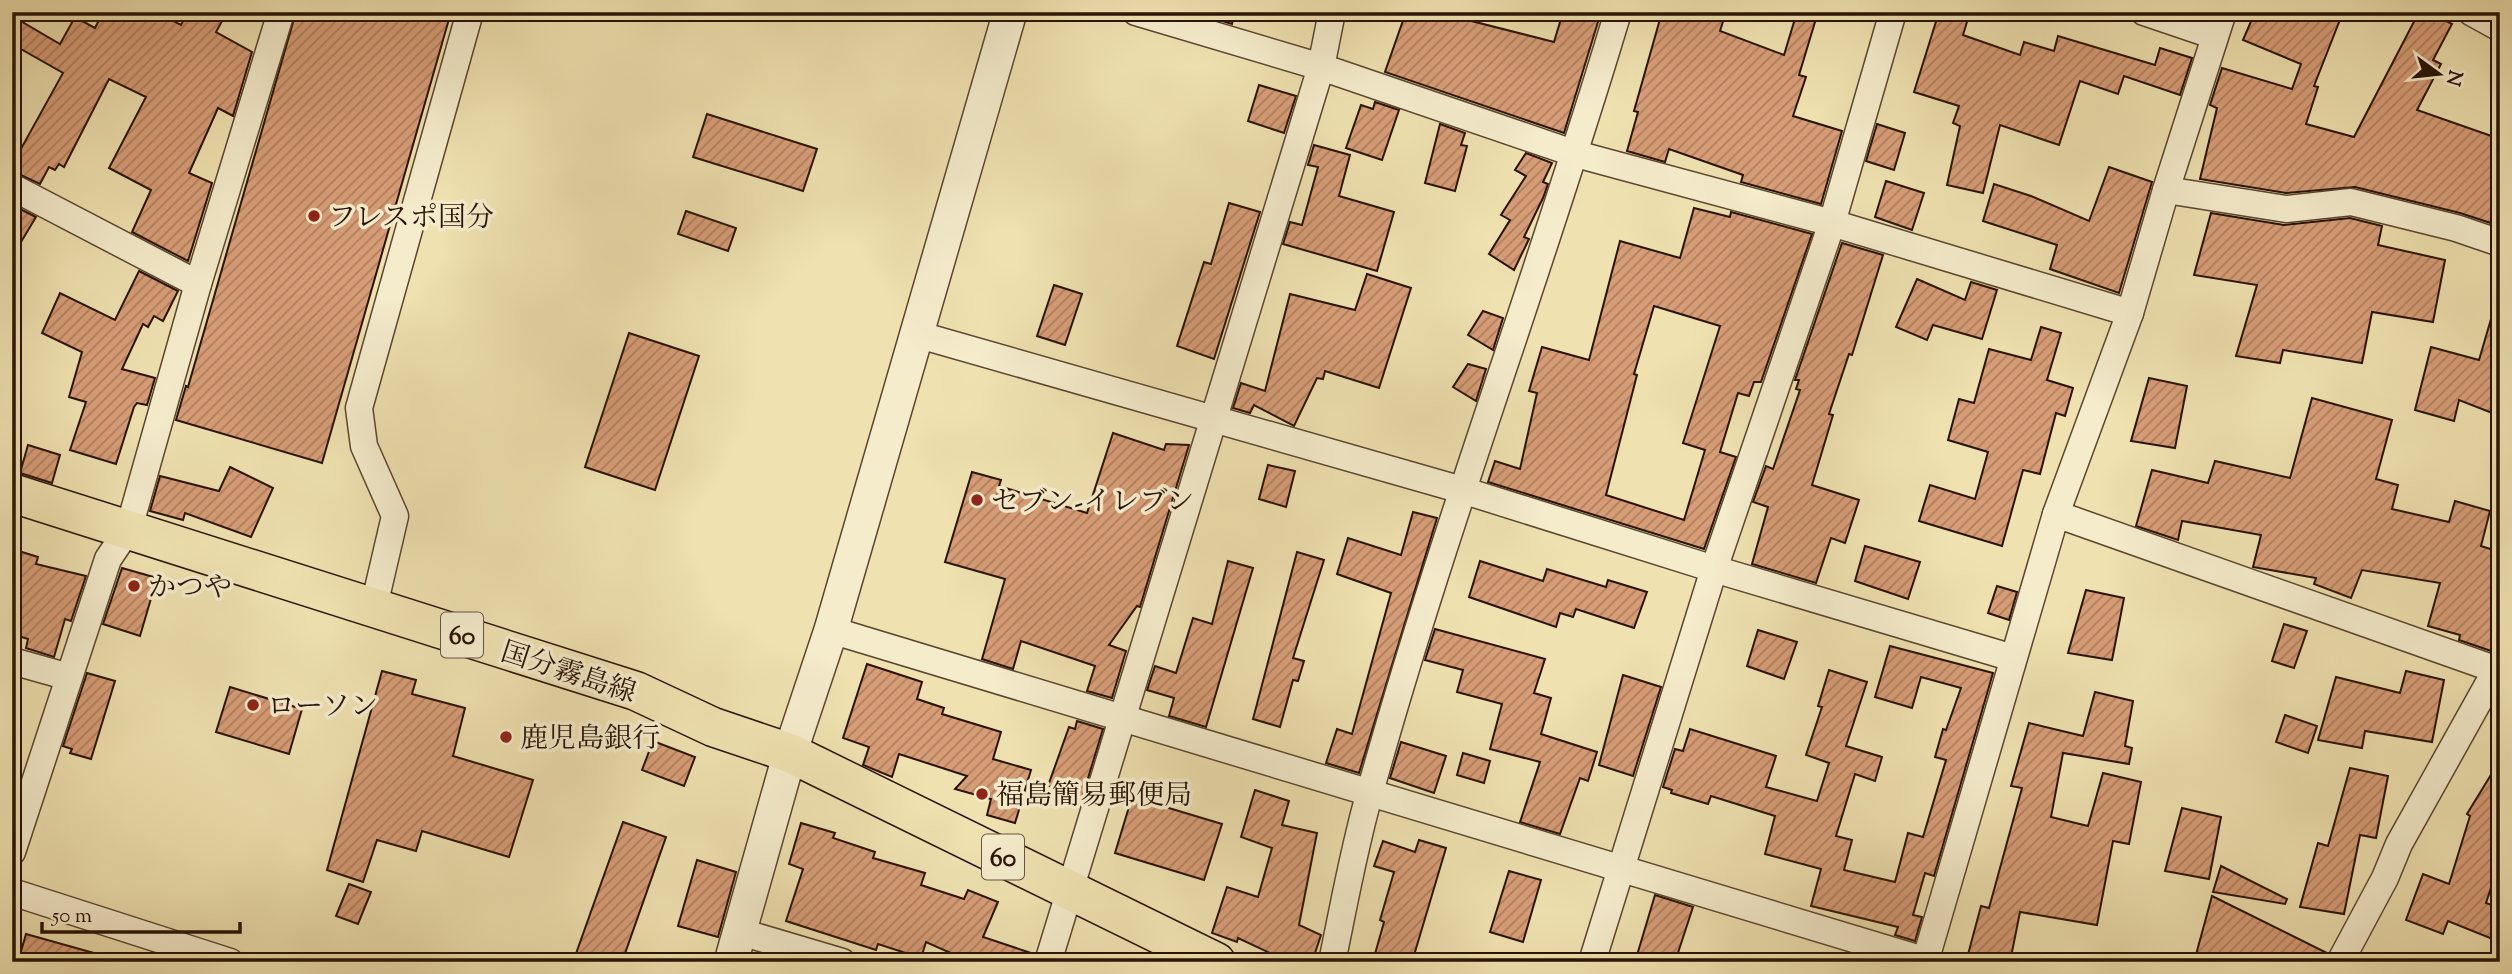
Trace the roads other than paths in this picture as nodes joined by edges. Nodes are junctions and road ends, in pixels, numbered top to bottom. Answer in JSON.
{"nodes":[{"id":1,"x":281,"y":12,"type":"edge"},
{"id":2,"x":470,"y":12,"type":"edge"},
{"id":3,"x":1010,"y":12,"type":"edge"},
{"id":4,"x":1136,"y":12,"type":"edge"},
{"id":5,"x":1332,"y":12,"type":"edge"},
{"id":6,"x":1618,"y":12,"type":"edge"},
{"id":7,"x":1893,"y":12,"type":"edge"},
{"id":8,"x":2144,"y":12,"type":"edge"},
{"id":9,"x":2471,"y":12,"type":"edge"},
{"id":10,"x":2219,"y":24,"type":"edge"},
{"id":11,"x":2500,"y":28,"type":"edge"},
{"id":12,"x":1321,"y":67,"type":"junction"},
{"id":13,"x":1576,"y":154,"type":"junction"},
{"id":14,"x":12,"y":187,"type":"edge"},
{"id":15,"x":2165,"y":190,"type":"junction"},
{"id":16,"x":1832,"y":223,"type":"junction"},
{"id":17,"x":2500,"y":243,"type":"edge"},
{"id":18,"x":198,"y":284,"type":"junction"},
{"id":19,"x":2130,"y":313,"type":"junction"},
{"id":20,"x":916,"y":334,"type":"junction"},
{"id":21,"x":1212,"y":418,"type":"junction"},
{"id":22,"x":1462,"y":490,"type":"junction"},
{"id":23,"x":12,"y":493,"type":"edge"},
{"id":24,"x":2056,"y":514,"type":"junction"},
{"id":25,"x":129,"y":528,"type":"junction"},
{"id":26,"x":1714,"y":569,"type":"junction"},
{"id":27,"x":374,"y":606,"type":"junction"},
{"id":28,"x":831,"y":630,"type":"junction"},
{"id":29,"x":2013,"y":658,"type":"junction"},
{"id":30,"x":12,"y":661,"type":"edge"},
{"id":31,"x":2497,"y":671,"type":"edge"},
{"id":32,"x":69,"y":677,"type":"junction"},
{"id":33,"x":1122,"y":716,"type":"junction"},
{"id":34,"x":790,"y":753,"type":"junction"},
{"id":35,"x":1369,"y":794,"type":"junction"},
{"id":36,"x":12,"y":852,"type":"edge"},
{"id":37,"x":1619,"y":867,"type":"junction"},
{"id":38,"x":1070,"y":890,"type":"junction"},
{"id":39,"x":12,"y":892,"type":"edge"},
{"id":40,"x":736,"y":947,"type":"edge"},
{"id":41,"x":1927,"y":961,"type":"edge"},
{"id":42,"x":230,"y":962,"type":"edge"},
{"id":43,"x":842,"y":962,"type":"edge"},
{"id":44,"x":1048,"y":962,"type":"edge"},
{"id":45,"x":1216,"y":962,"type":"edge"},
{"id":46,"x":1332,"y":962,"type":"edge"},
{"id":47,"x":1592,"y":962,"type":"edge"},
{"id":48,"x":2340,"y":962,"type":"edge"}],
"edges":[{"from":1,"to":18,"type":"street"},
{"from":2,"to":27,"type":"street"},
{"from":3,"to":20,"type":"street"},
{"from":4,"to":12,"type":"street"},
{"from":5,"to":12,"type":"street"},
{"from":6,"to":13,"type":"street"},
{"from":7,"to":16,"type":"street"},
{"from":8,"to":10,"type":"street"},
{"from":9,"to":11,"type":"street"},
{"from":10,"to":15,"type":"street"},
{"from":12,"to":13,"type":"street"},
{"from":12,"to":21,"type":"street"},
{"from":13,"to":16,"type":"street"},
{"from":13,"to":22,"type":"street"},
{"from":14,"to":18,"type":"street"},
{"from":15,"to":17,"type":"street"},
{"from":15,"to":19,"type":"street"},
{"from":16,"to":19,"type":"street"},
{"from":16,"to":26,"type":"street"},
{"from":18,"to":25,"type":"street"},
{"from":19,"to":24,"type":"street"},
{"from":20,"to":21,"type":"street"},
{"from":20,"to":28,"type":"street"},
{"from":21,"to":22,"type":"street"},
{"from":21,"to":33,"type":"street"},
{"from":22,"to":26,"type":"street"},
{"from":22,"to":35,"type":"street"},
{"from":23,"to":25,"type":"main road","name":"国分霧島線","number":"60"},
{"from":24,"to":29,"type":"street"},
{"from":24,"to":31,"type":"street"},
{"from":25,"to":27,"type":"main road","name":"国分霧島線","number":"60"},
{"from":25,"to":32,"type":"street"},
{"from":26,"to":29,"type":"street"},
{"from":26,"to":37,"type":"street"},
{"from":27,"to":34,"type":"main road","name":"国分霧島線","number":"60"},
{"from":28,"to":33,"type":"street"},
{"from":28,"to":34,"type":"street"},
{"from":29,"to":41,"type":"street"},
{"from":30,"to":32,"type":"street"},
{"from":31,"to":48,"type":"street"},
{"from":32,"to":36,"type":"street"},
{"from":33,"to":35,"type":"street"},
{"from":33,"to":38,"type":"street"},
{"from":34,"to":38,"type":"main road","name":"国分霧島線","number":"60"},
{"from":34,"to":40,"type":"street"},
{"from":35,"to":37,"type":"street"},
{"from":35,"to":46,"type":"street"},
{"from":37,"to":41,"type":"street"},
{"from":37,"to":47,"type":"street"},
{"from":38,"to":44,"type":"street"},
{"from":38,"to":45,"type":"main road","name":"国分霧島線","number":"60"},
{"from":39,"to":42,"type":"street"},
{"from":40,"to":43,"type":"street"}]}
